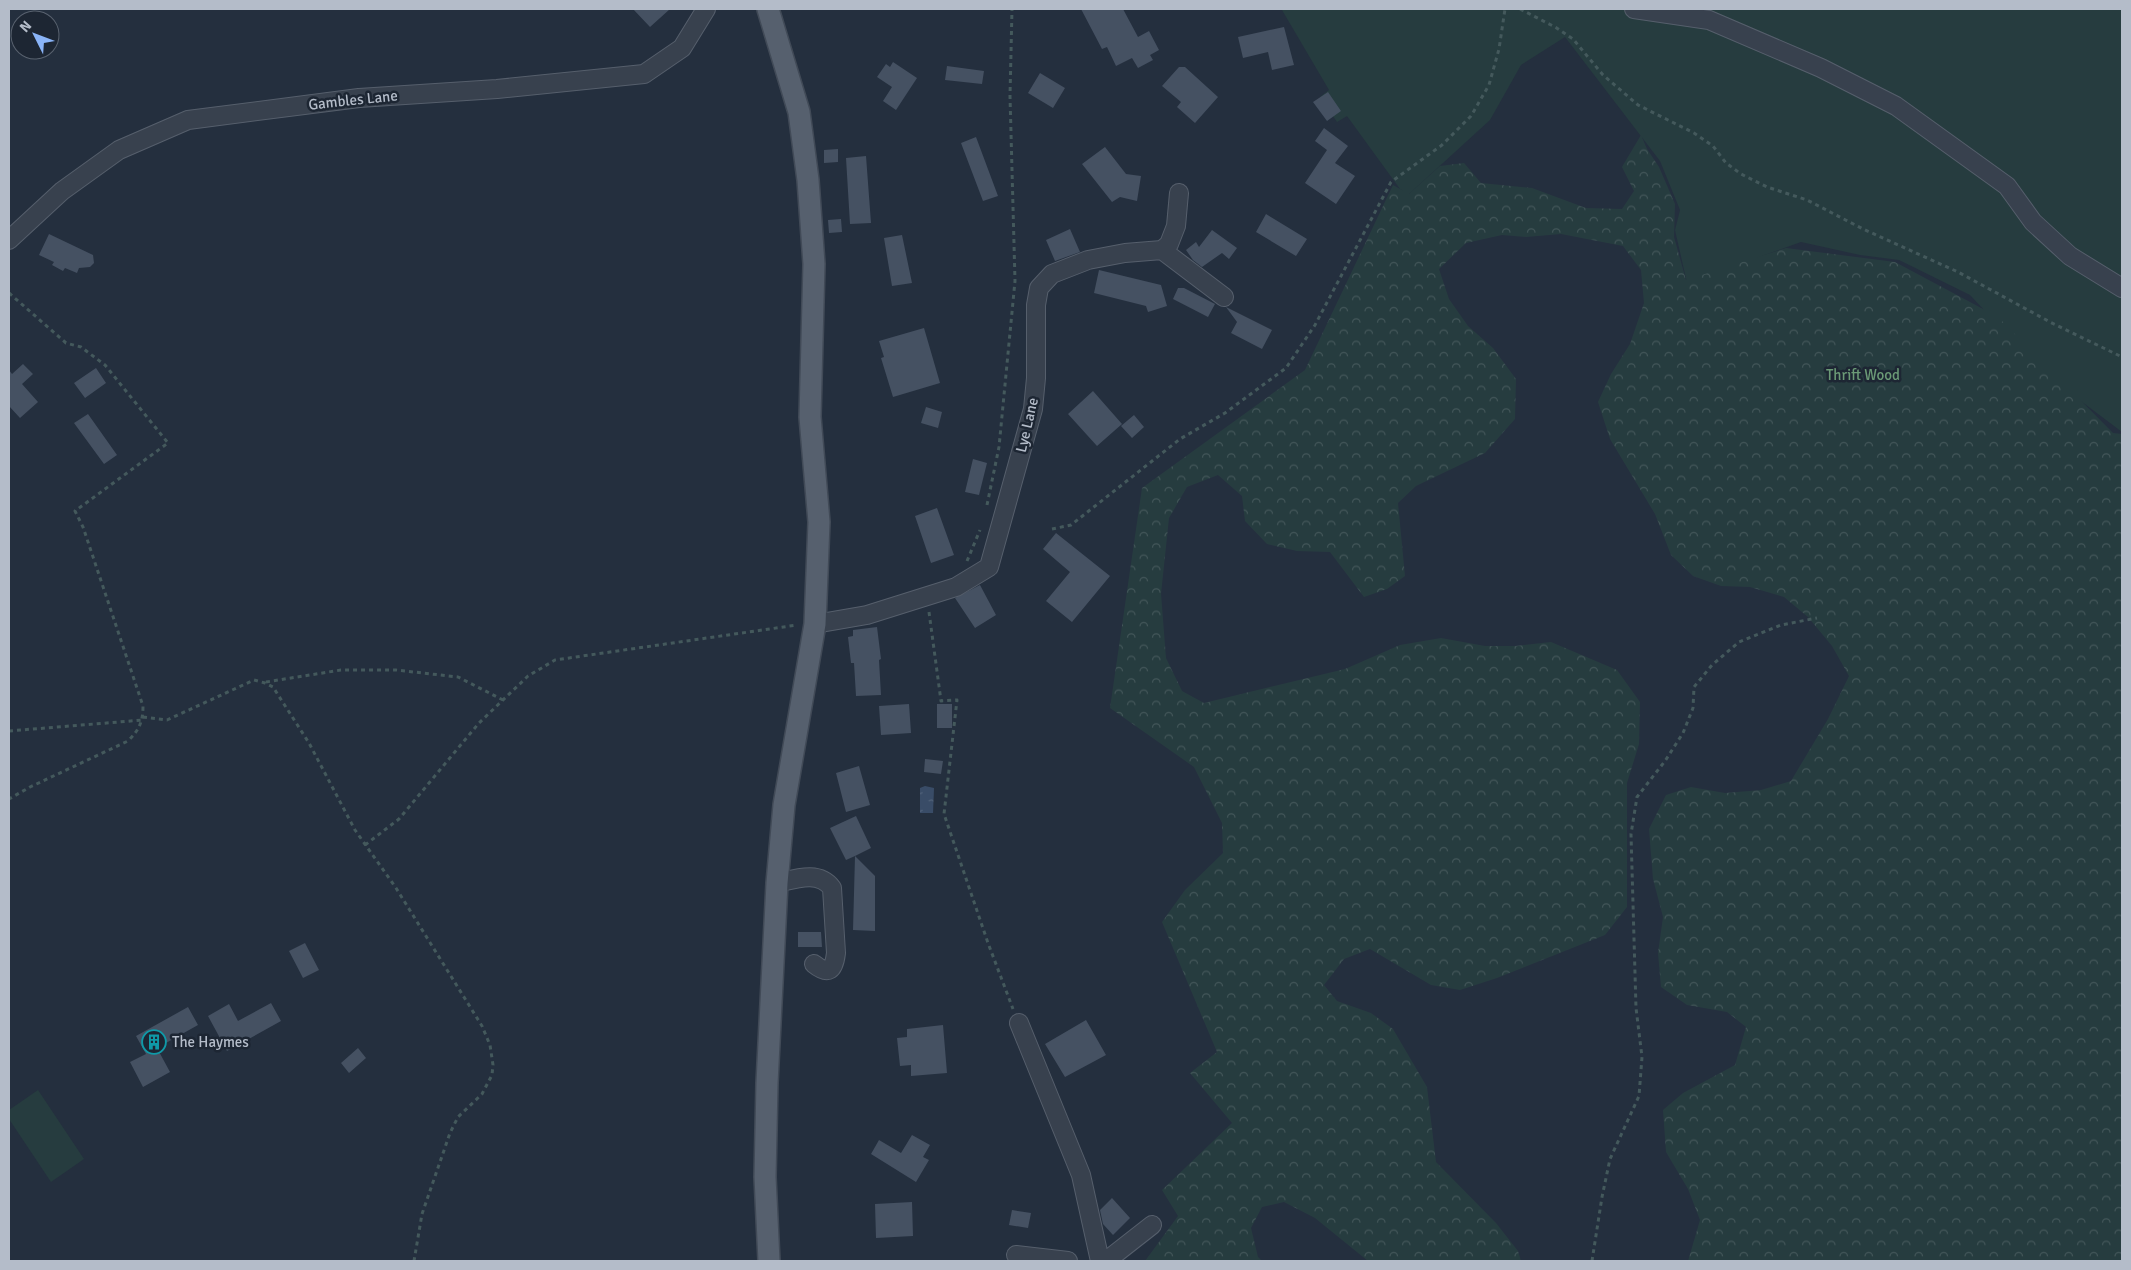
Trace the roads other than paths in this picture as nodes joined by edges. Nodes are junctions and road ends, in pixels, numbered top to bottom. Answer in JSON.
{"nodes":[{"id":1,"x":706,"y":9,"type":"edge"},
{"id":2,"x":768,"y":9,"type":"edge"},
{"id":3,"x":1634,"y":9,"type":"edge"},
{"id":4,"x":1178,"y":193,"type":"dead end"},
{"id":5,"x":9,"y":240,"type":"edge"},
{"id":6,"x":1162,"y":250,"type":"junction"},
{"id":7,"x":2122,"y":288,"type":"edge"},
{"id":8,"x":1224,"y":297,"type":"dead end"},
{"id":9,"x":815,"y":624,"type":"junction"},
{"id":10,"x":777,"y":883,"type":"junction"},
{"id":11,"x":814,"y":964,"type":"dead end"},
{"id":12,"x":1019,"y":1023,"type":"road end"},
{"id":13,"x":1152,"y":1225,"type":"dead end"},
{"id":14,"x":1016,"y":1255,"type":"dead end"},
{"id":15,"x":769,"y":1261,"type":"edge"},
{"id":16,"x":1068,"y":1261,"type":"edge"},
{"id":17,"x":1100,"y":1261,"type":"edge"},
{"id":18,"x":1106,"y":1261,"type":"edge"}],
"edges":[{"from":1,"to":5,"type":"street","name":"Gambles Lane"},
{"from":2,"to":9,"type":"main road"},
{"from":3,"to":7,"type":"street"},
{"from":4,"to":6,"type":"street"},
{"from":6,"to":8,"type":"street"},
{"from":6,"to":9,"type":"street","name":"Lye Lane"},
{"from":9,"to":10,"type":"main road"},
{"from":10,"to":11,"type":"street"},
{"from":10,"to":15,"type":"main road"},
{"from":12,"to":17,"type":"street"},
{"from":13,"to":18,"type":"street"},
{"from":14,"to":16,"type":"street"}]}
